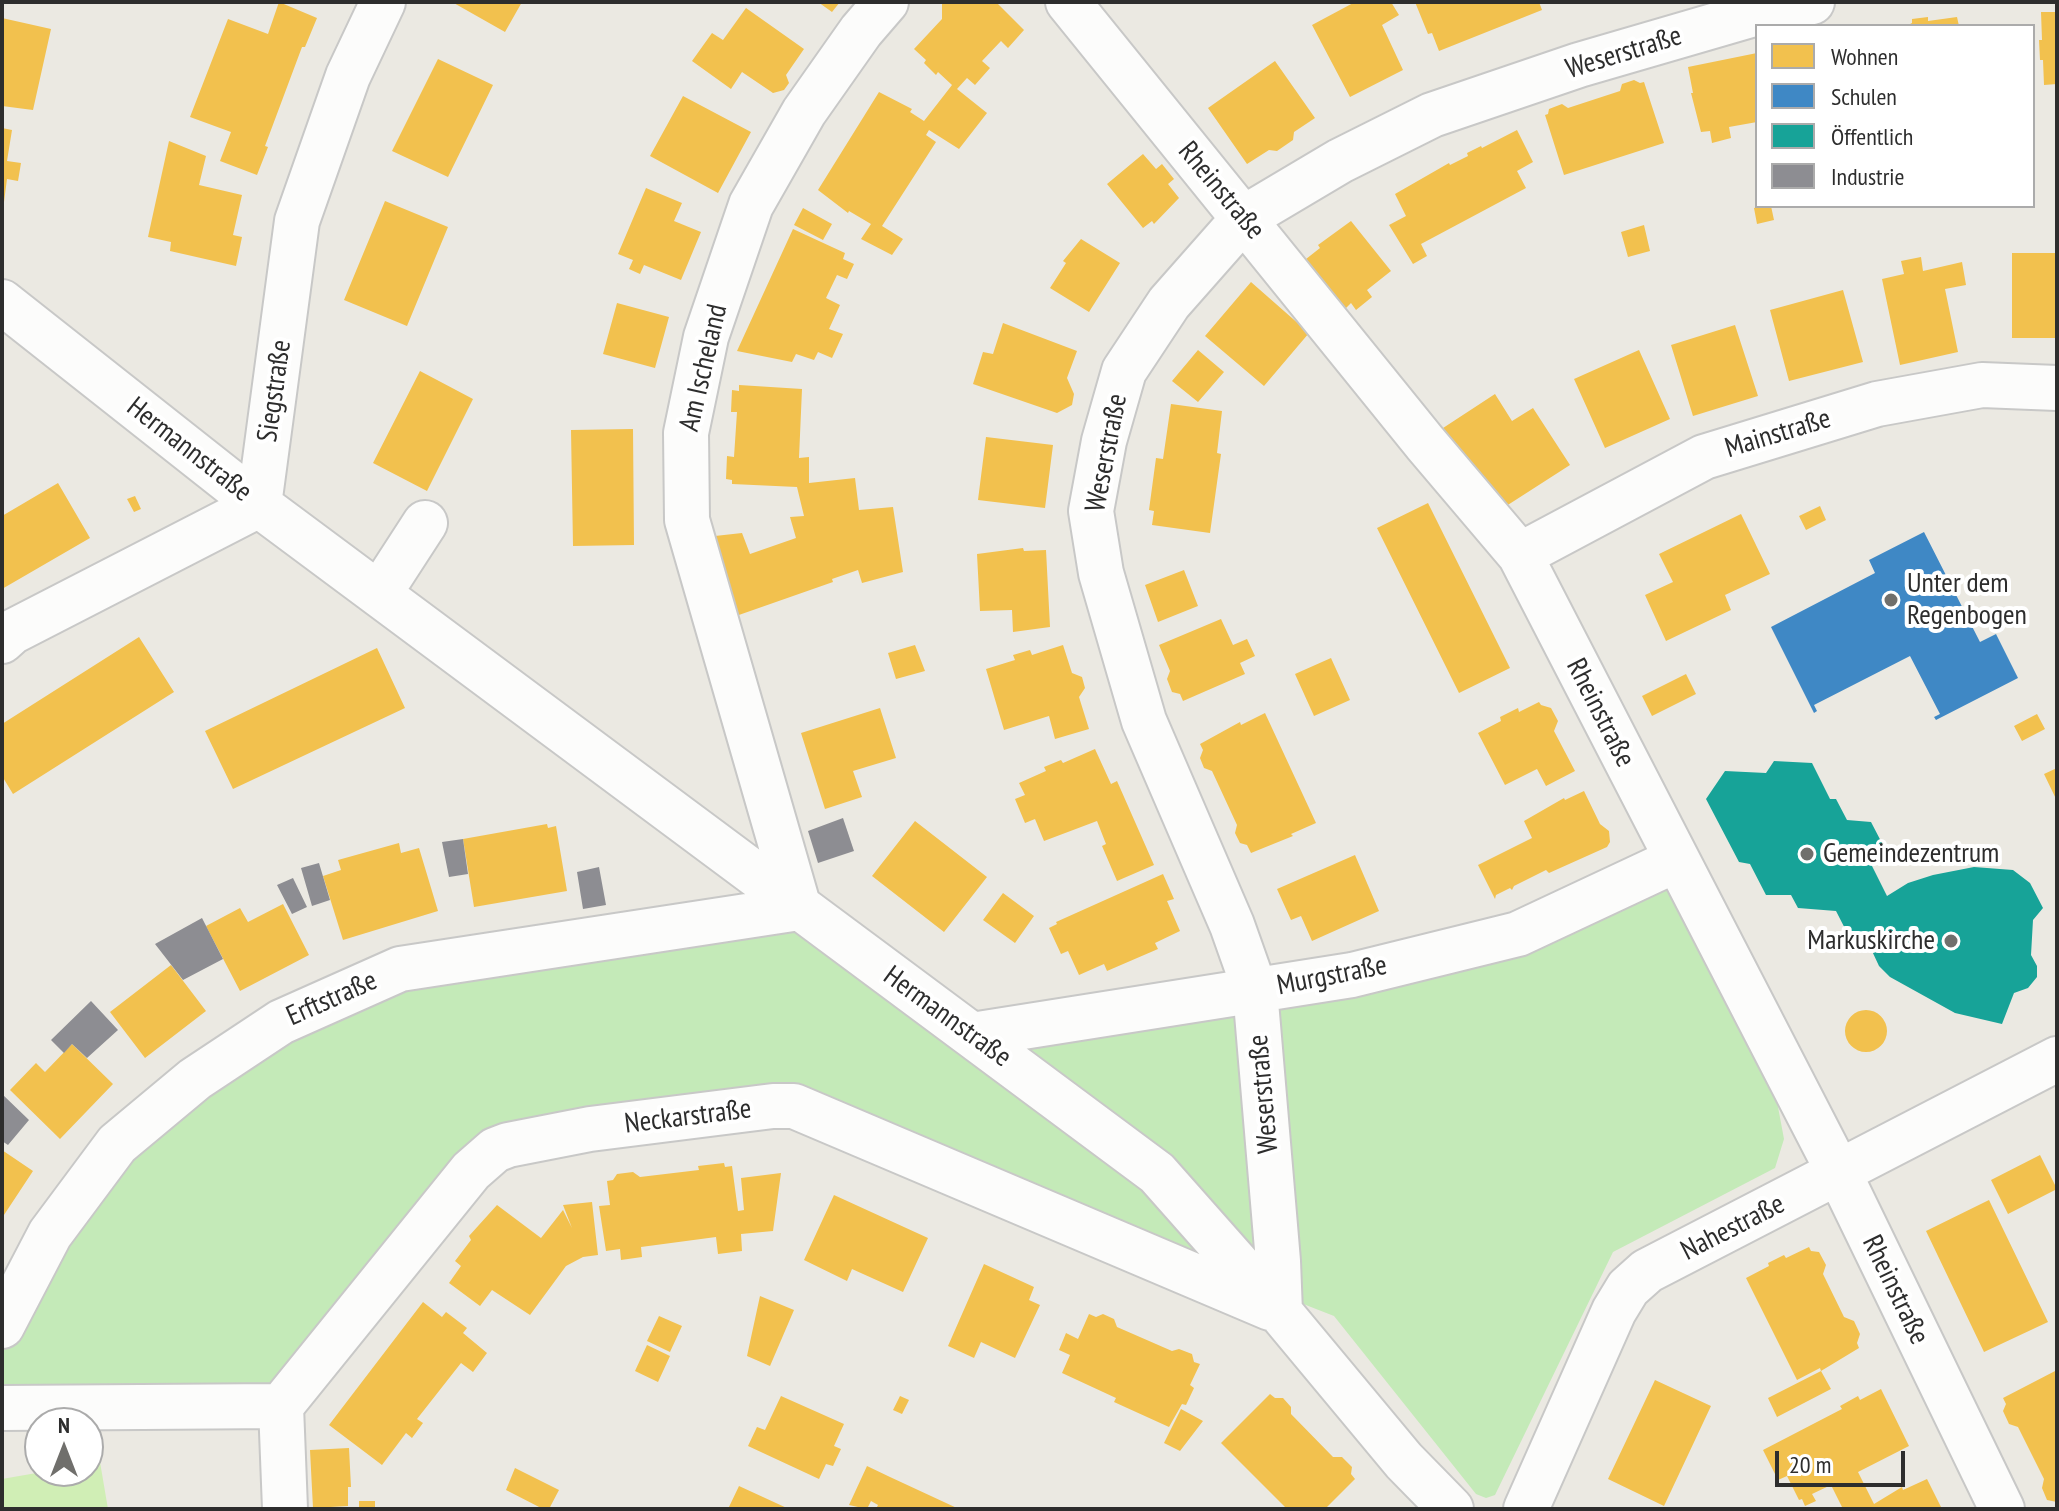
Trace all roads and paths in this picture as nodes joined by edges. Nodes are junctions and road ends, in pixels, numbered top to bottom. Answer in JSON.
{"nodes":[{"id":1,"x":383,"y":2,"type":"edge"},
{"id":2,"x":886,"y":2,"type":"edge"},
{"id":3,"x":1068,"y":2,"type":"edge"},
{"id":4,"x":1812,"y":2,"type":"edge"},
{"id":5,"x":1244,"y":218,"type":"junction"},
{"id":6,"x":2,"y":302,"type":"edge"},
{"id":7,"x":2057,"y":388,"type":"edge"},
{"id":8,"x":259,"y":505,"type":"junction"},
{"id":9,"x":425,"y":523,"type":"dead end"},
{"id":10,"x":1520,"y":555,"type":"junction"},
{"id":11,"x":379,"y":594,"type":"junction"},
{"id":12,"x":2,"y":641,"type":"edge"},
{"id":13,"x":1676,"y":860,"type":"junction"},
{"id":14,"x":799,"y":908,"type":"junction"},
{"id":15,"x":1255,"y":990,"type":"junction"},
{"id":16,"x":972,"y":1035,"type":"junction"},
{"id":17,"x":2057,"y":1059,"type":"edge"},
{"id":18,"x":1839,"y":1173,"type":"junction"},
{"id":19,"x":1280,"y":1312,"type":"junction"},
{"id":20,"x":2,"y":1326,"type":"edge"},
{"id":21,"x":281,"y":1406,"type":"junction"},
{"id":22,"x":2,"y":1408,"type":"edge"},
{"id":23,"x":285,"y":1509,"type":"edge"},
{"id":24,"x":1451,"y":1509,"type":"edge"},
{"id":25,"x":1526,"y":1509,"type":"edge"},
{"id":26,"x":2002,"y":1509,"type":"edge"}],
"edges":[{"from":1,"to":8,"type":"street","name":"Siegstraße"},
{"from":2,"to":14,"type":"street","name":"Am Ischeland"},
{"from":3,"to":5,"type":"street","name":"Rheinstraße"},
{"from":4,"to":5,"type":"street","name":"Weserstraße"},
{"from":5,"to":10,"type":"street","name":"Rheinstraße"},
{"from":5,"to":15,"type":"street","name":"Weserstraße"},
{"from":6,"to":8,"type":"street","name":"Hermannstraße"},
{"from":7,"to":10,"type":"street","name":"Mainstraße"},
{"from":8,"to":11,"type":"street","name":"Hermannstraße"},
{"from":8,"to":12,"type":"street"},
{"from":9,"to":11,"type":"street"},
{"from":10,"to":13,"type":"street","name":"Rheinstraße"},
{"from":11,"to":14,"type":"street","name":"Hermannstraße"},
{"from":13,"to":15,"type":"street","name":"Murgstraße"},
{"from":13,"to":18,"type":"street","name":"Rheinstraße"},
{"from":14,"to":16,"type":"street","name":"Hermannstraße"},
{"from":14,"to":20,"type":"street","name":"Erftstraße"},
{"from":15,"to":16,"type":"street","name":"Murgstraße"},
{"from":15,"to":19,"type":"street","name":"Weserstraße"},
{"from":16,"to":19,"type":"street","name":"Hermannstraße"},
{"from":17,"to":18,"type":"street","name":"Nahestraße"},
{"from":18,"to":25,"type":"street","name":"Nahestraße"},
{"from":18,"to":26,"type":"street","name":"Rheinstraße"},
{"from":19,"to":21,"type":"street","name":"Neckarstraße"},
{"from":19,"to":24,"type":"street","name":"Hermannstraße"},
{"from":21,"to":22,"type":"street"},
{"from":21,"to":23,"type":"street"}]}
